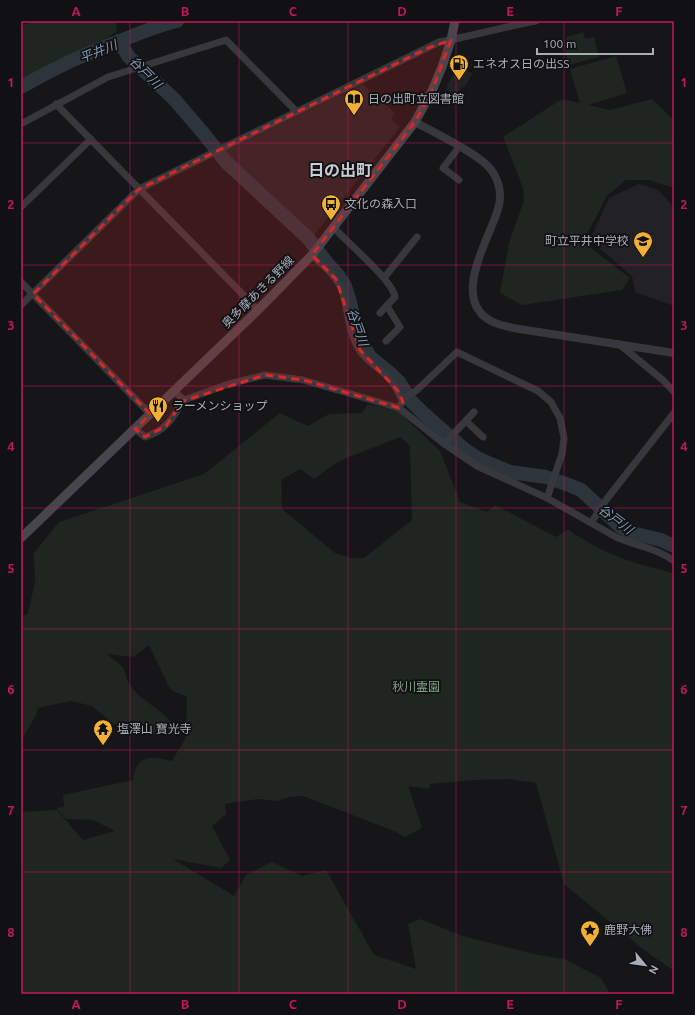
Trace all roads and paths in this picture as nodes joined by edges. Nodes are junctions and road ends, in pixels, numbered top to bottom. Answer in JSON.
{"nodes":[{"id":1,"x":455,"y":21,"type":"edge"},
{"id":2,"x":536,"y":21,"type":"edge"},
{"id":3,"x":451,"y":40,"type":"junction"},
{"id":4,"x":56,"y":104,"type":"junction"},
{"id":5,"x":297,"y":112,"type":"junction"},
{"id":6,"x":415,"y":122,"type":"junction"},
{"id":7,"x":21,"y":124,"type":"edge"},
{"id":8,"x":90,"y":139,"type":"junction"},
{"id":9,"x":459,"y":147,"type":"junction"},
{"id":10,"x":459,"y":180,"type":"dead end"},
{"id":11,"x":139,"y":189,"type":"junction"},
{"id":12,"x":21,"y":207,"type":"edge"},
{"id":13,"x":334,"y":228,"type":"junction"},
{"id":14,"x":417,"y":237,"type":"dead end"},
{"id":15,"x":312,"y":255,"type":"junction"},
{"id":16,"x":384,"y":278,"type":"junction"},
{"id":17,"x":21,"y":282,"type":"edge"},
{"id":18,"x":33,"y":294,"type":"junction"},
{"id":19,"x":21,"y":305,"type":"edge"},
{"id":20,"x":387,"y":306,"type":"junction"},
{"id":21,"x":258,"y":310,"type":"junction"},
{"id":22,"x":380,"y":313,"type":"dead end"},
{"id":23,"x":386,"y":340,"type":"dead end"},
{"id":24,"x":619,"y":344,"type":"junction"},
{"id":25,"x":674,"y":353,"type":"edge"},
{"id":26,"x":174,"y":391,"type":"junction"},
{"id":27,"x":674,"y":392,"type":"edge"},
{"id":28,"x":183,"y":400,"type":"junction"},
{"id":29,"x":401,"y":405,"type":"junction"},
{"id":30,"x":474,"y":412,"type":"dead end"},
{"id":31,"x":674,"y":413,"type":"edge"},
{"id":32,"x":150,"y":414,"type":"junction"},
{"id":33,"x":466,"y":421,"type":"junction"},
{"id":34,"x":135,"y":429,"type":"junction"},
{"id":35,"x":483,"y":437,"type":"dead end"},
{"id":36,"x":446,"y":442,"type":"junction"},
{"id":37,"x":546,"y":498,"type":"junction"},
{"id":38,"x":591,"y":523,"type":"junction"},
{"id":39,"x":21,"y":538,"type":"edge"},
{"id":40,"x":673,"y":558,"type":"edge"}],
"edges":[{"from":1,"to":3,"type":"main road","name":"奥多摩あきる野線"},
{"from":2,"to":3,"type":"street"},
{"from":3,"to":5,"type":"street"},
{"from":3,"to":6,"type":"main road","name":"奥多摩あきる野線"},
{"from":4,"to":5,"type":"street"},
{"from":4,"to":7,"type":"street"},
{"from":4,"to":8,"type":"street"},
{"from":5,"to":11,"type":"street"},
{"from":6,"to":9,"type":"street"},
{"from":6,"to":13,"type":"main road","name":"奥多摩あきる野線"},
{"from":8,"to":11,"type":"street"},
{"from":8,"to":12,"type":"street"},
{"from":9,"to":10,"type":"street"},
{"from":9,"to":24,"type":"street"},
{"from":11,"to":18,"type":"street"},
{"from":11,"to":21,"type":"street"},
{"from":13,"to":15,"type":"main road","name":"奥多摩あきる野線"},
{"from":13,"to":16,"type":"street"},
{"from":14,"to":16,"type":"street"},
{"from":15,"to":21,"type":"main road","name":"奥多摩あきる野線"},
{"from":15,"to":29,"type":"street"},
{"from":16,"to":20,"type":"street"},
{"from":17,"to":18,"type":"street"},
{"from":18,"to":19,"type":"street"},
{"from":18,"to":32,"type":"street"},
{"from":20,"to":22,"type":"street"},
{"from":20,"to":23,"type":"street"},
{"from":21,"to":26,"type":"main road","name":"奥多摩あきる野線"},
{"from":24,"to":25,"type":"street"},
{"from":24,"to":27,"type":"street"},
{"from":26,"to":28,"type":"street"},
{"from":26,"to":32,"type":"main road","name":"奥多摩あきる野線"},
{"from":28,"to":29,"type":"street"},
{"from":28,"to":34,"type":"street"},
{"from":29,"to":36,"type":"street"},
{"from":29,"to":37,"type":"street"},
{"from":30,"to":33,"type":"street"},
{"from":31,"to":38,"type":"street"},
{"from":32,"to":34,"type":"main road","name":"奥多摩あきる野線"},
{"from":33,"to":35,"type":"street"},
{"from":33,"to":36,"type":"street"},
{"from":34,"to":39,"type":"main road","name":"奥多摩あきる野線"},
{"from":36,"to":37,"type":"street"},
{"from":37,"to":38,"type":"street"},
{"from":38,"to":40,"type":"street"}]}
